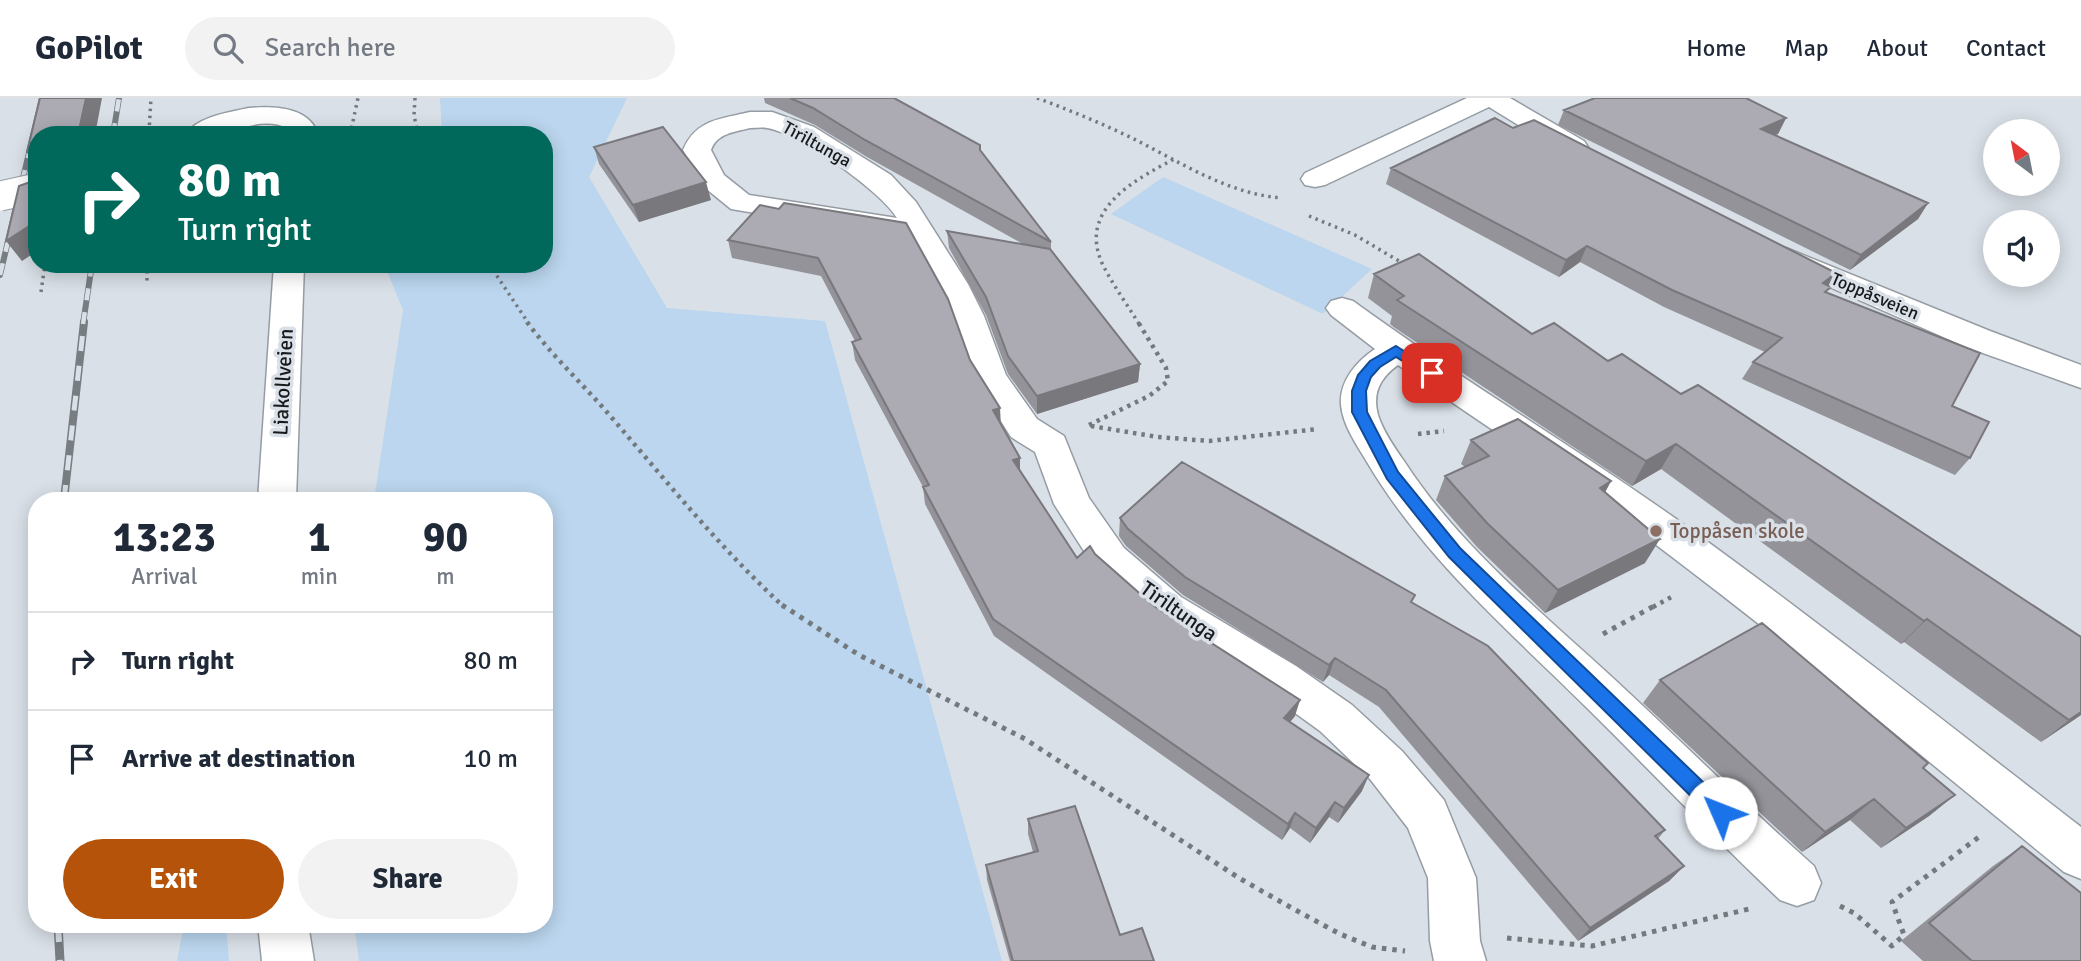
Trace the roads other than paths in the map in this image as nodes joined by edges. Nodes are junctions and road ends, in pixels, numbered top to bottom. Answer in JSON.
{"nodes":[{"id":1,"x":267,"y":98,"type":"edge"},
{"id":2,"x":1490,"y":98,"type":"edge"},
{"id":3,"x":302,"y":118,"type":"edge"},
{"id":4,"x":234,"y":120,"type":"junction"},
{"id":5,"x":220,"y":126,"type":"edge"},
{"id":6,"x":1600,"y":160,"type":"edge"},
{"id":7,"x":1315,"y":179,"type":"road end"},
{"id":8,"x":28,"y":190,"type":"edge"},
{"id":9,"x":0,"y":196,"type":"edge"},
{"id":10,"x":917,"y":230,"type":"junction"},
{"id":11,"x":1766,"y":247,"type":"edge"},
{"id":12,"x":289,"y":273,"type":"edge"},
{"id":13,"x":1342,"y":308,"type":"dead end"},
{"id":14,"x":1396,"y":351,"type":"junction"},
{"id":15,"x":2081,"y":377,"type":"edge"},
{"id":16,"x":278,"y":492,"type":"edge"},
{"id":17,"x":2081,"y":856,"type":"edge"},
{"id":18,"x":1797,"y":883,"type":"road end"},
{"id":19,"x":284,"y":933,"type":"edge"},
{"id":20,"x":1458,"y":951,"type":"edge"},
{"id":21,"x":288,"y":961,"type":"edge"}],
"edges":[{"from":1,"to":4,"type":"street"},
{"from":2,"to":6,"type":"street"},
{"from":2,"to":7,"type":"street"},
{"from":3,"to":4,"type":"street"},
{"from":4,"to":5,"type":"street"},
{"from":8,"to":9,"type":"street","bridge":true},
{"from":10,"to":10,"type":"street","name":"Tiriltunga"},
{"from":10,"to":20,"type":"street","name":"Tiriltunga"},
{"from":11,"to":15,"type":"street","name":"Toppåsveien"},
{"from":12,"to":16,"type":"street","name":"Liakollveien"},
{"from":13,"to":14,"type":"street"},
{"from":14,"to":17,"type":"street"},
{"from":14,"to":18,"type":"street"},
{"from":19,"to":21,"type":"street"}]}
